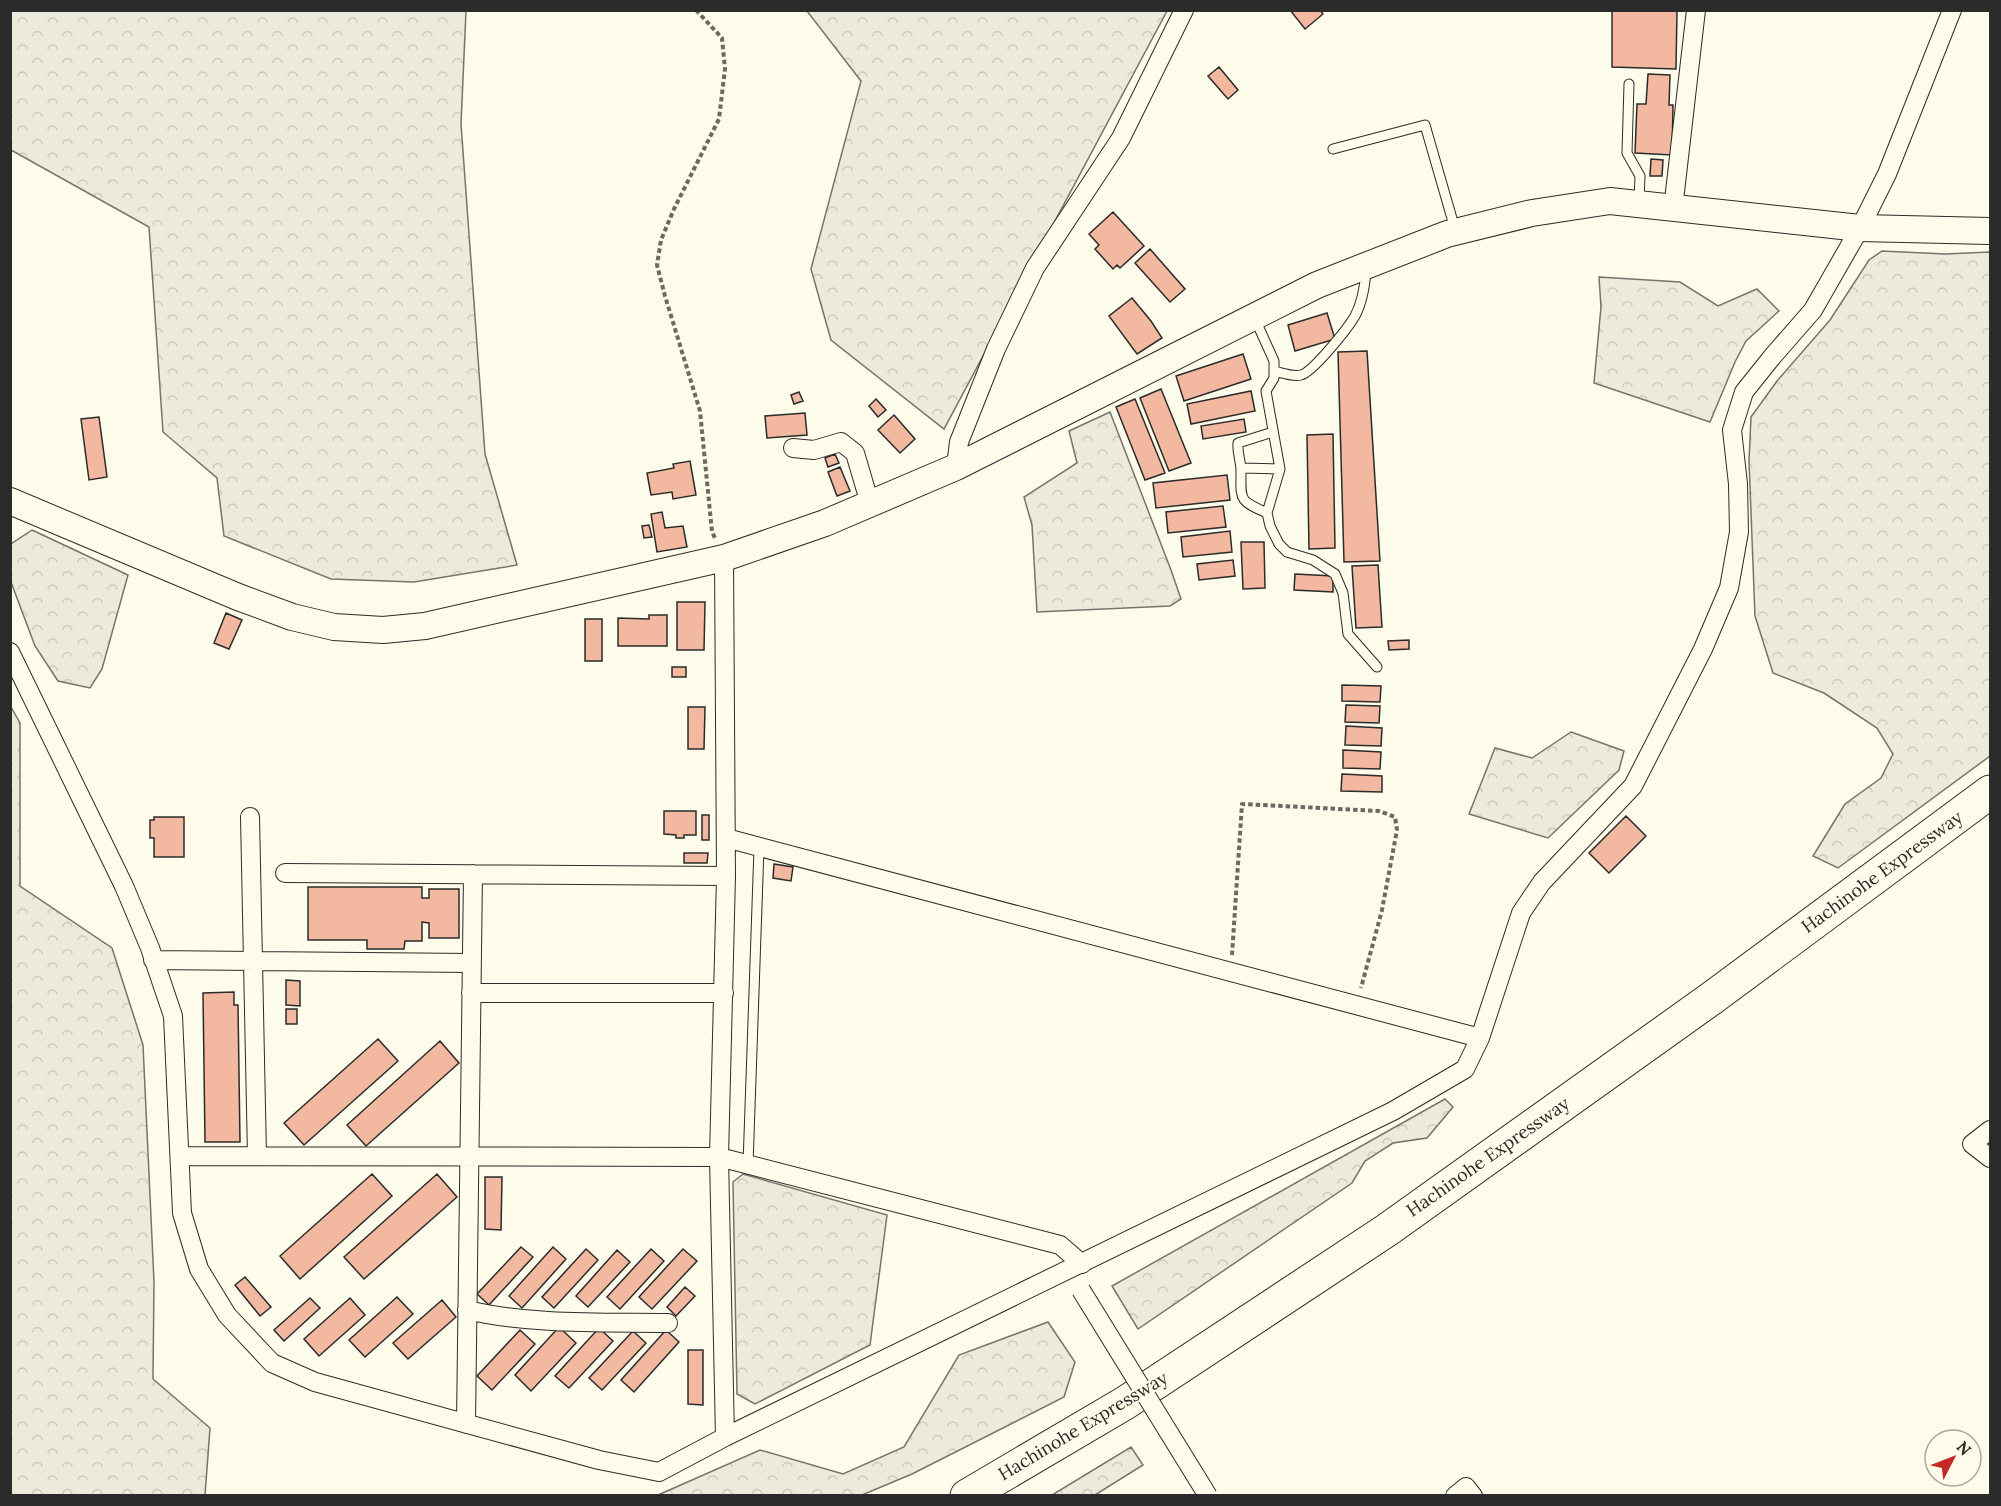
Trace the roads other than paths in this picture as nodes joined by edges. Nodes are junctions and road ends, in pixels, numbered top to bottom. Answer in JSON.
{"nodes":[{"id":1,"x":1184,"y":10,"type":"edge"},
{"id":2,"x":1696,"y":10,"type":"edge"},
{"id":3,"x":1952,"y":10,"type":"edge"},
{"id":4,"x":1629,"y":84,"type":"dead end"},
{"id":5,"x":1333,"y":149,"type":"dead end"},
{"id":6,"x":1638,"y":205,"type":"junction"},
{"id":7,"x":1673,"y":209,"type":"junction"},
{"id":8,"x":1860,"y":228,"type":"junction"},
{"id":9,"x":1990,"y":231,"type":"edge"},
{"id":10,"x":1456,"y":232,"type":"junction"},
{"id":11,"x":1367,"y":265,"type":"junction"},
{"id":12,"x":1254,"y":317,"type":"junction"},
{"id":13,"x":1274,"y":371,"type":"junction"},
{"id":14,"x":1273,"y":432,"type":"junction"},
{"id":15,"x":793,"y":448,"type":"dead end"},
{"id":16,"x":956,"y":467,"type":"junction"},
{"id":17,"x":1241,"y":468,"type":"junction"},
{"id":18,"x":1280,"y":469,"type":"junction"},
{"id":19,"x":10,"y":501,"type":"edge"},
{"id":20,"x":870,"y":504,"type":"junction"},
{"id":21,"x":1267,"y":513,"type":"junction"},
{"id":22,"x":724,"y":558,"type":"junction"},
{"id":23,"x":10,"y":652,"type":"edge"},
{"id":24,"x":1377,"y":667,"type":"dead end"},
{"id":25,"x":1990,"y":792,"type":"edge"},
{"id":26,"x":250,"y":817,"type":"dead end"},
{"id":27,"x":726,"y":838,"type":"junction"},
{"id":28,"x":759,"y":848,"type":"junction"},
{"id":29,"x":285,"y":873,"type":"dead end"},
{"id":30,"x":473,"y":874,"type":"junction"},
{"id":31,"x":726,"y":876,"type":"junction"},
{"id":32,"x":252,"y":959,"type":"junction"},
{"id":33,"x":153,"y":960,"type":"junction"},
{"id":34,"x":471,"y":963,"type":"junction"},
{"id":35,"x":471,"y":993,"type":"junction"},
{"id":36,"x":724,"y":993,"type":"junction"},
{"id":37,"x":1480,"y":1038,"type":"junction"},
{"id":38,"x":1990,"y":1130,"type":"edge"},
{"id":39,"x":180,"y":1156,"type":"junction"},
{"id":40,"x":256,"y":1156,"type":"junction"},
{"id":41,"x":469,"y":1157,"type":"junction"},
{"id":42,"x":719,"y":1157,"type":"junction"},
{"id":43,"x":1990,"y":1158,"type":"edge"},
{"id":44,"x":748,"y":1165,"type":"junction"},
{"id":45,"x":1075,"y":1268,"type":"junction"},
{"id":46,"x":467,"y":1310,"type":"junction"},
{"id":47,"x":668,"y":1323,"type":"dead end"},
{"id":48,"x":466,"y":1424,"type":"junction"},
{"id":49,"x":725,"y":1437,"type":"junction"},
{"id":50,"x":967,"y":1496,"type":"edge"},
{"id":51,"x":1208,"y":1496,"type":"edge"},
{"id":52,"x":1455,"y":1496,"type":"edge"},
{"id":53,"x":1473,"y":1496,"type":"edge"}],
"edges":[{"from":1,"to":16,"type":"street"},
{"from":2,"to":7,"type":"street"},
{"from":3,"to":8,"type":"street"},
{"from":4,"to":6,"type":"lane"},
{"from":5,"to":10,"type":"lane"},
{"from":6,"to":7,"type":"street"},
{"from":6,"to":10,"type":"street"},
{"from":7,"to":8,"type":"street"},
{"from":8,"to":9,"type":"street"},
{"from":8,"to":37,"type":"street"},
{"from":10,"to":11,"type":"street"},
{"from":11,"to":12,"type":"street"},
{"from":11,"to":13,"type":"lane"},
{"from":12,"to":13,"type":"lane"},
{"from":12,"to":16,"type":"street"},
{"from":13,"to":14,"type":"lane"},
{"from":14,"to":17,"type":"lane"},
{"from":14,"to":18,"type":"lane"},
{"from":15,"to":20,"type":"street"},
{"from":16,"to":20,"type":"street"},
{"from":17,"to":18,"type":"lane"},
{"from":17,"to":21,"type":"lane"},
{"from":18,"to":21,"type":"lane"},
{"from":19,"to":22,"type":"street"},
{"from":20,"to":22,"type":"street"},
{"from":21,"to":24,"type":"lane"},
{"from":22,"to":27,"type":"street"},
{"from":23,"to":33,"type":"street"},
{"from":25,"to":50,"type":"highway","name":"Hachinohe Expressway"},
{"from":26,"to":32,"type":"street"},
{"from":27,"to":28,"type":"street"},
{"from":27,"to":31,"type":"street"},
{"from":28,"to":37,"type":"street"},
{"from":28,"to":44,"type":"lane"},
{"from":29,"to":30,"type":"street"},
{"from":30,"to":31,"type":"street"},
{"from":30,"to":34,"type":"street"},
{"from":31,"to":36,"type":"street"},
{"from":32,"to":33,"type":"street"},
{"from":32,"to":34,"type":"street"},
{"from":32,"to":40,"type":"street"},
{"from":33,"to":39,"type":"street"},
{"from":34,"to":35,"type":"street"},
{"from":35,"to":36,"type":"street"},
{"from":35,"to":41,"type":"street"},
{"from":36,"to":42,"type":"street"},
{"from":37,"to":45,"type":"street"},
{"from":38,"to":43,"type":"street"},
{"from":39,"to":40,"type":"street"},
{"from":39,"to":48,"type":"street"},
{"from":40,"to":41,"type":"street"},
{"from":41,"to":42,"type":"street"},
{"from":41,"to":46,"type":"street"},
{"from":42,"to":44,"type":"street"},
{"from":42,"to":49,"type":"street"},
{"from":44,"to":45,"type":"street"},
{"from":45,"to":49,"type":"street"},
{"from":45,"to":51,"type":"street","bridge":true},
{"from":46,"to":47,"type":"street"},
{"from":46,"to":48,"type":"street"},
{"from":48,"to":49,"type":"street"},
{"from":52,"to":53,"type":"street"}]}
